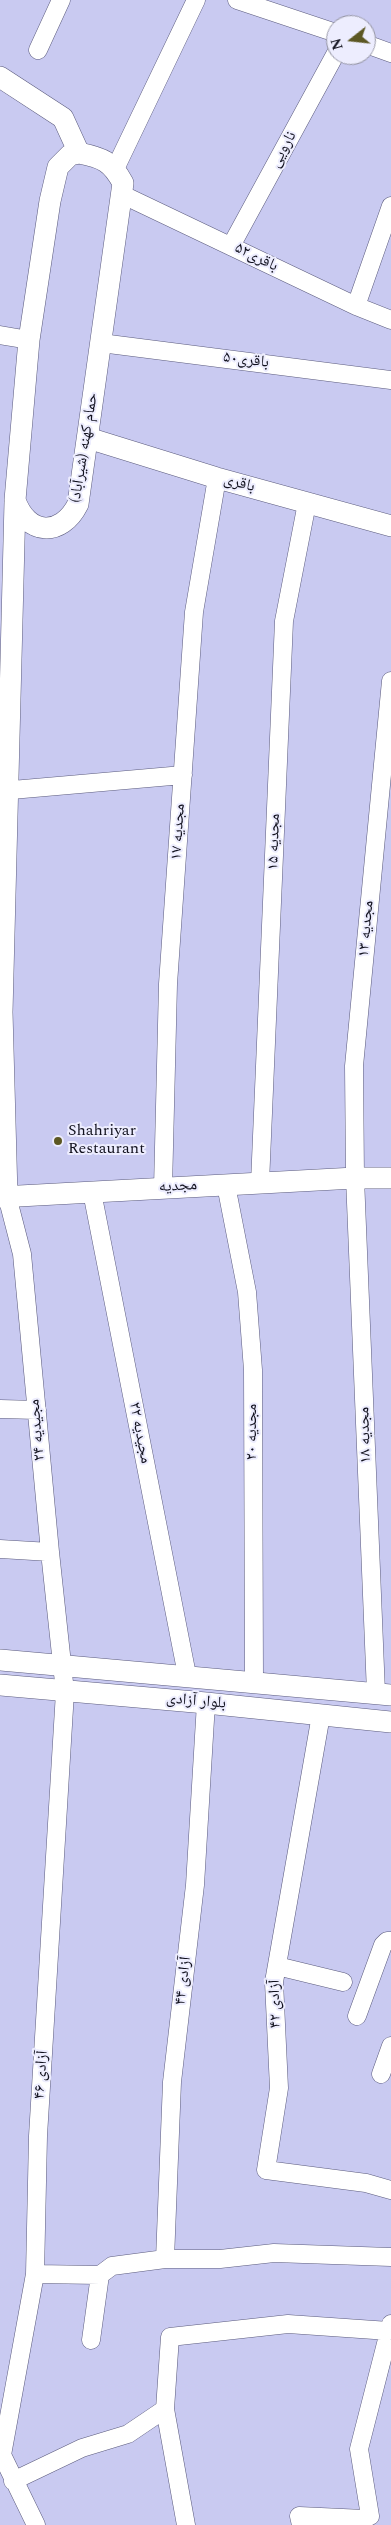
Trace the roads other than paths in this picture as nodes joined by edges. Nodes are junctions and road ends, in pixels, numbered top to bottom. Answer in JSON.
{"nodes":[{"id":1,"x":61,"y":0,"type":"edge"},
{"id":2,"x":196,"y":0,"type":"edge"},
{"id":3,"x":237,"y":0,"type":"edge"},
{"id":4,"x":326,"y":31,"type":"edge"},
{"id":5,"x":376,"y":48,"type":"edge"},
{"id":6,"x":38,"y":50,"type":"dead end"},
{"id":7,"x":391,"y":53,"type":"edge"},
{"id":8,"x":329,"y":65,"type":"edge"},
{"id":9,"x":0,"y":77,"type":"edge"},
{"id":10,"x":79,"y":153,"type":"junction"},
{"id":11,"x":115,"y":169,"type":"junction"},
{"id":12,"x":122,"y":194,"type":"junction"},
{"id":13,"x":391,"y":206,"type":"edge"},
{"id":14,"x":231,"y":246,"type":"junction"},
{"id":15,"x":356,"y":306,"type":"junction"},
{"id":16,"x":391,"y":320,"type":"edge"},
{"id":17,"x":0,"y":335,"type":"edge"},
{"id":18,"x":29,"y":340,"type":"junction"},
{"id":19,"x":101,"y":343,"type":"junction"},
{"id":20,"x":391,"y":380,"type":"edge"},
{"id":21,"x":88,"y":438,"type":"junction"},
{"id":22,"x":217,"y":478,"type":"junction"},
{"id":23,"x":15,"y":500,"type":"junction"},
{"id":24,"x":307,"y":503,"type":"junction"},
{"id":25,"x":391,"y":526,"type":"edge"},
{"id":26,"x":39,"y":527,"type":"junction"},
{"id":27,"x":7,"y":534,"type":"edge"},
{"id":28,"x":391,"y":681,"type":"edge"},
{"id":29,"x":183,"y":775,"type":"junction"},
{"id":30,"x":4,"y":791,"type":"edge"},
{"id":31,"x":1,"y":1012,"type":"edge"},
{"id":32,"x":356,"y":1178,"type":"junction"},
{"id":33,"x":391,"y":1178,"type":"edge"},
{"id":34,"x":260,"y":1183,"type":"junction"},
{"id":35,"x":226,"y":1184,"type":"junction"},
{"id":36,"x":163,"y":1188,"type":"junction"},
{"id":37,"x":92,"y":1192,"type":"junction"},
{"id":38,"x":3,"y":1196,"type":"edge"},
{"id":39,"x":0,"y":1409,"type":"edge"},
{"id":40,"x":36,"y":1410,"type":"junction"},
{"id":41,"x":0,"y":1549,"type":"edge"},
{"id":42,"x":50,"y":1552,"type":"junction"},
{"id":43,"x":0,"y":1660,"type":"edge"},
{"id":44,"x":63,"y":1665,"type":"junction"},
{"id":45,"x":187,"y":1675,"type":"junction"},
{"id":46,"x":254,"y":1682,"type":"junction"},
{"id":47,"x":0,"y":1685,"type":"edge"},
{"id":48,"x":65,"y":1692,"type":"junction"},
{"id":49,"x":384,"y":1694,"type":"edge"},
{"id":50,"x":206,"y":1702,"type":"junction"},
{"id":51,"x":321,"y":1715,"type":"junction"},
{"id":52,"x":391,"y":1722,"type":"edge"},
{"id":53,"x":391,"y":1941,"type":"edge"},
{"id":54,"x":277,"y":1966,"type":"junction"},
{"id":55,"x":344,"y":1982,"type":"dead end"},
{"id":56,"x":357,"y":2016,"type":"dead end"},
{"id":57,"x":391,"y":2046,"type":"edge"},
{"id":58,"x":381,"y":2074,"type":"dead end"},
{"id":59,"x":391,"y":2190,"type":"edge"},
{"id":60,"x":391,"y":2257,"type":"edge"},
{"id":61,"x":165,"y":2259,"type":"junction"},
{"id":62,"x":35,"y":2274,"type":"junction"},
{"id":63,"x":100,"y":2275,"type":"junction"},
{"id":64,"x":390,"y":2327,"type":"edge"},
{"id":65,"x":92,"y":2340,"type":"dead end"},
{"id":66,"x":165,"y":2409,"type":"junction"},
{"id":67,"x":13,"y":2481,"type":"junction"},
{"id":68,"x":36,"y":2525,"type":"edge"},
{"id":69,"x":186,"y":2525,"type":"edge"},
{"id":70,"x":301,"y":2525,"type":"edge"}],
"edges":[{"from":1,"to":6,"type":"street"},
{"from":2,"to":11,"type":"street"},
{"from":3,"to":4,"type":"street"},
{"from":5,"to":7,"type":"street"},
{"from":8,"to":14,"type":"street","name":"نارویی"},
{"from":9,"to":10,"type":"street"},
{"from":10,"to":11,"type":"street"},
{"from":10,"to":18,"type":"street"},
{"from":11,"to":12,"type":"street","name":"حمام کهنه (شیرآباد)"},
{"from":12,"to":14,"type":"street","name":"باقری۵۲"},
{"from":12,"to":19,"type":"street","name":"حمام کهنه (شیرآباد)"},
{"from":13,"to":15,"type":"street"},
{"from":14,"to":15,"type":"street","name":"باقری۵۲"},
{"from":15,"to":16,"type":"street","name":"باقری۵۲"},
{"from":17,"to":18,"type":"street"},
{"from":18,"to":23,"type":"street"},
{"from":19,"to":20,"type":"street","name":"باقری۵۰"},
{"from":19,"to":21,"type":"street","name":"حمام کهنه (شیرآباد)"},
{"from":21,"to":22,"type":"street","name":"باقری"},
{"from":21,"to":26,"type":"street","name":"حمام کهنه (شیرآباد)"},
{"from":22,"to":24,"type":"street","name":"باقری"},
{"from":22,"to":29,"type":"street","name":"مجدیه ۱۷"},
{"from":23,"to":26,"type":"street"},
{"from":23,"to":27,"type":"street"},
{"from":24,"to":25,"type":"street","name":"باقری"},
{"from":24,"to":34,"type":"street","name":"مجدیه ۱۵"},
{"from":26,"to":27,"type":"street"},
{"from":27,"to":30,"type":"street"},
{"from":28,"to":32,"type":"street","name":"مجدیه ۱۳"},
{"from":29,"to":30,"type":"street"},
{"from":29,"to":36,"type":"street","name":"مجدیه ۱۷"},
{"from":30,"to":31,"type":"street"},
{"from":31,"to":38,"type":"street"},
{"from":32,"to":33,"type":"street","name":"مجدیه"},
{"from":32,"to":34,"type":"street","name":"مجدیه"},
{"from":32,"to":49,"type":"street","name":"مجدیه ۱۸"},
{"from":34,"to":35,"type":"street","name":"مجدیه"},
{"from":35,"to":36,"type":"street","name":"مجدیه"},
{"from":35,"to":46,"type":"street","name":"مجدیه ۲۰"},
{"from":36,"to":37,"type":"street","name":"مجدیه"},
{"from":37,"to":38,"type":"street","name":"مجدیه"},
{"from":37,"to":45,"type":"street","name":"مجیدیه ۲۲"},
{"from":38,"to":40,"type":"street","name":"مجیدیه ۲۴"},
{"from":39,"to":40,"type":"street"},
{"from":40,"to":42,"type":"street","name":"مجیدیه ۲۴"},
{"from":41,"to":42,"type":"street"},
{"from":42,"to":44,"type":"street","name":"مجیدیه ۲۴"},
{"from":43,"to":44,"type":"street","name":"بلوار آزادی"},
{"from":44,"to":45,"type":"street","name":"بلوار آزادی"},
{"from":44,"to":48,"type":"street","name":"آزادی ۴۶"},
{"from":45,"to":46,"type":"street","name":"بلوار آزادی"},
{"from":46,"to":49,"type":"street","name":"بلوار آزادی"},
{"from":47,"to":48,"type":"street","name":"بلوار آزادی"},
{"from":48,"to":50,"type":"street","name":"بلوار آزادی"},
{"from":48,"to":62,"type":"street","name":"آزادی ۴۶"},
{"from":50,"to":51,"type":"street","name":"بلوار آزادی"},
{"from":50,"to":61,"type":"street","name":"آزادی ۴۴"},
{"from":51,"to":52,"type":"street","name":"بلوار آزادی"},
{"from":51,"to":54,"type":"street","name":"آزادی ۴۲"},
{"from":53,"to":56,"type":"street"},
{"from":54,"to":55,"type":"street"},
{"from":54,"to":59,"type":"street","name":"آزادی ۴۲"},
{"from":57,"to":58,"type":"street"},
{"from":60,"to":61,"type":"street"},
{"from":61,"to":63,"type":"street"},
{"from":62,"to":63,"type":"street"},
{"from":62,"to":67,"type":"street","name":"آزادی ۴۶"},
{"from":63,"to":65,"type":"street"},
{"from":64,"to":66,"type":"street"},
{"from":64,"to":70,"type":"street"},
{"from":66,"to":67,"type":"street"},
{"from":66,"to":69,"type":"street"},
{"from":67,"to":68,"type":"street"}]}
